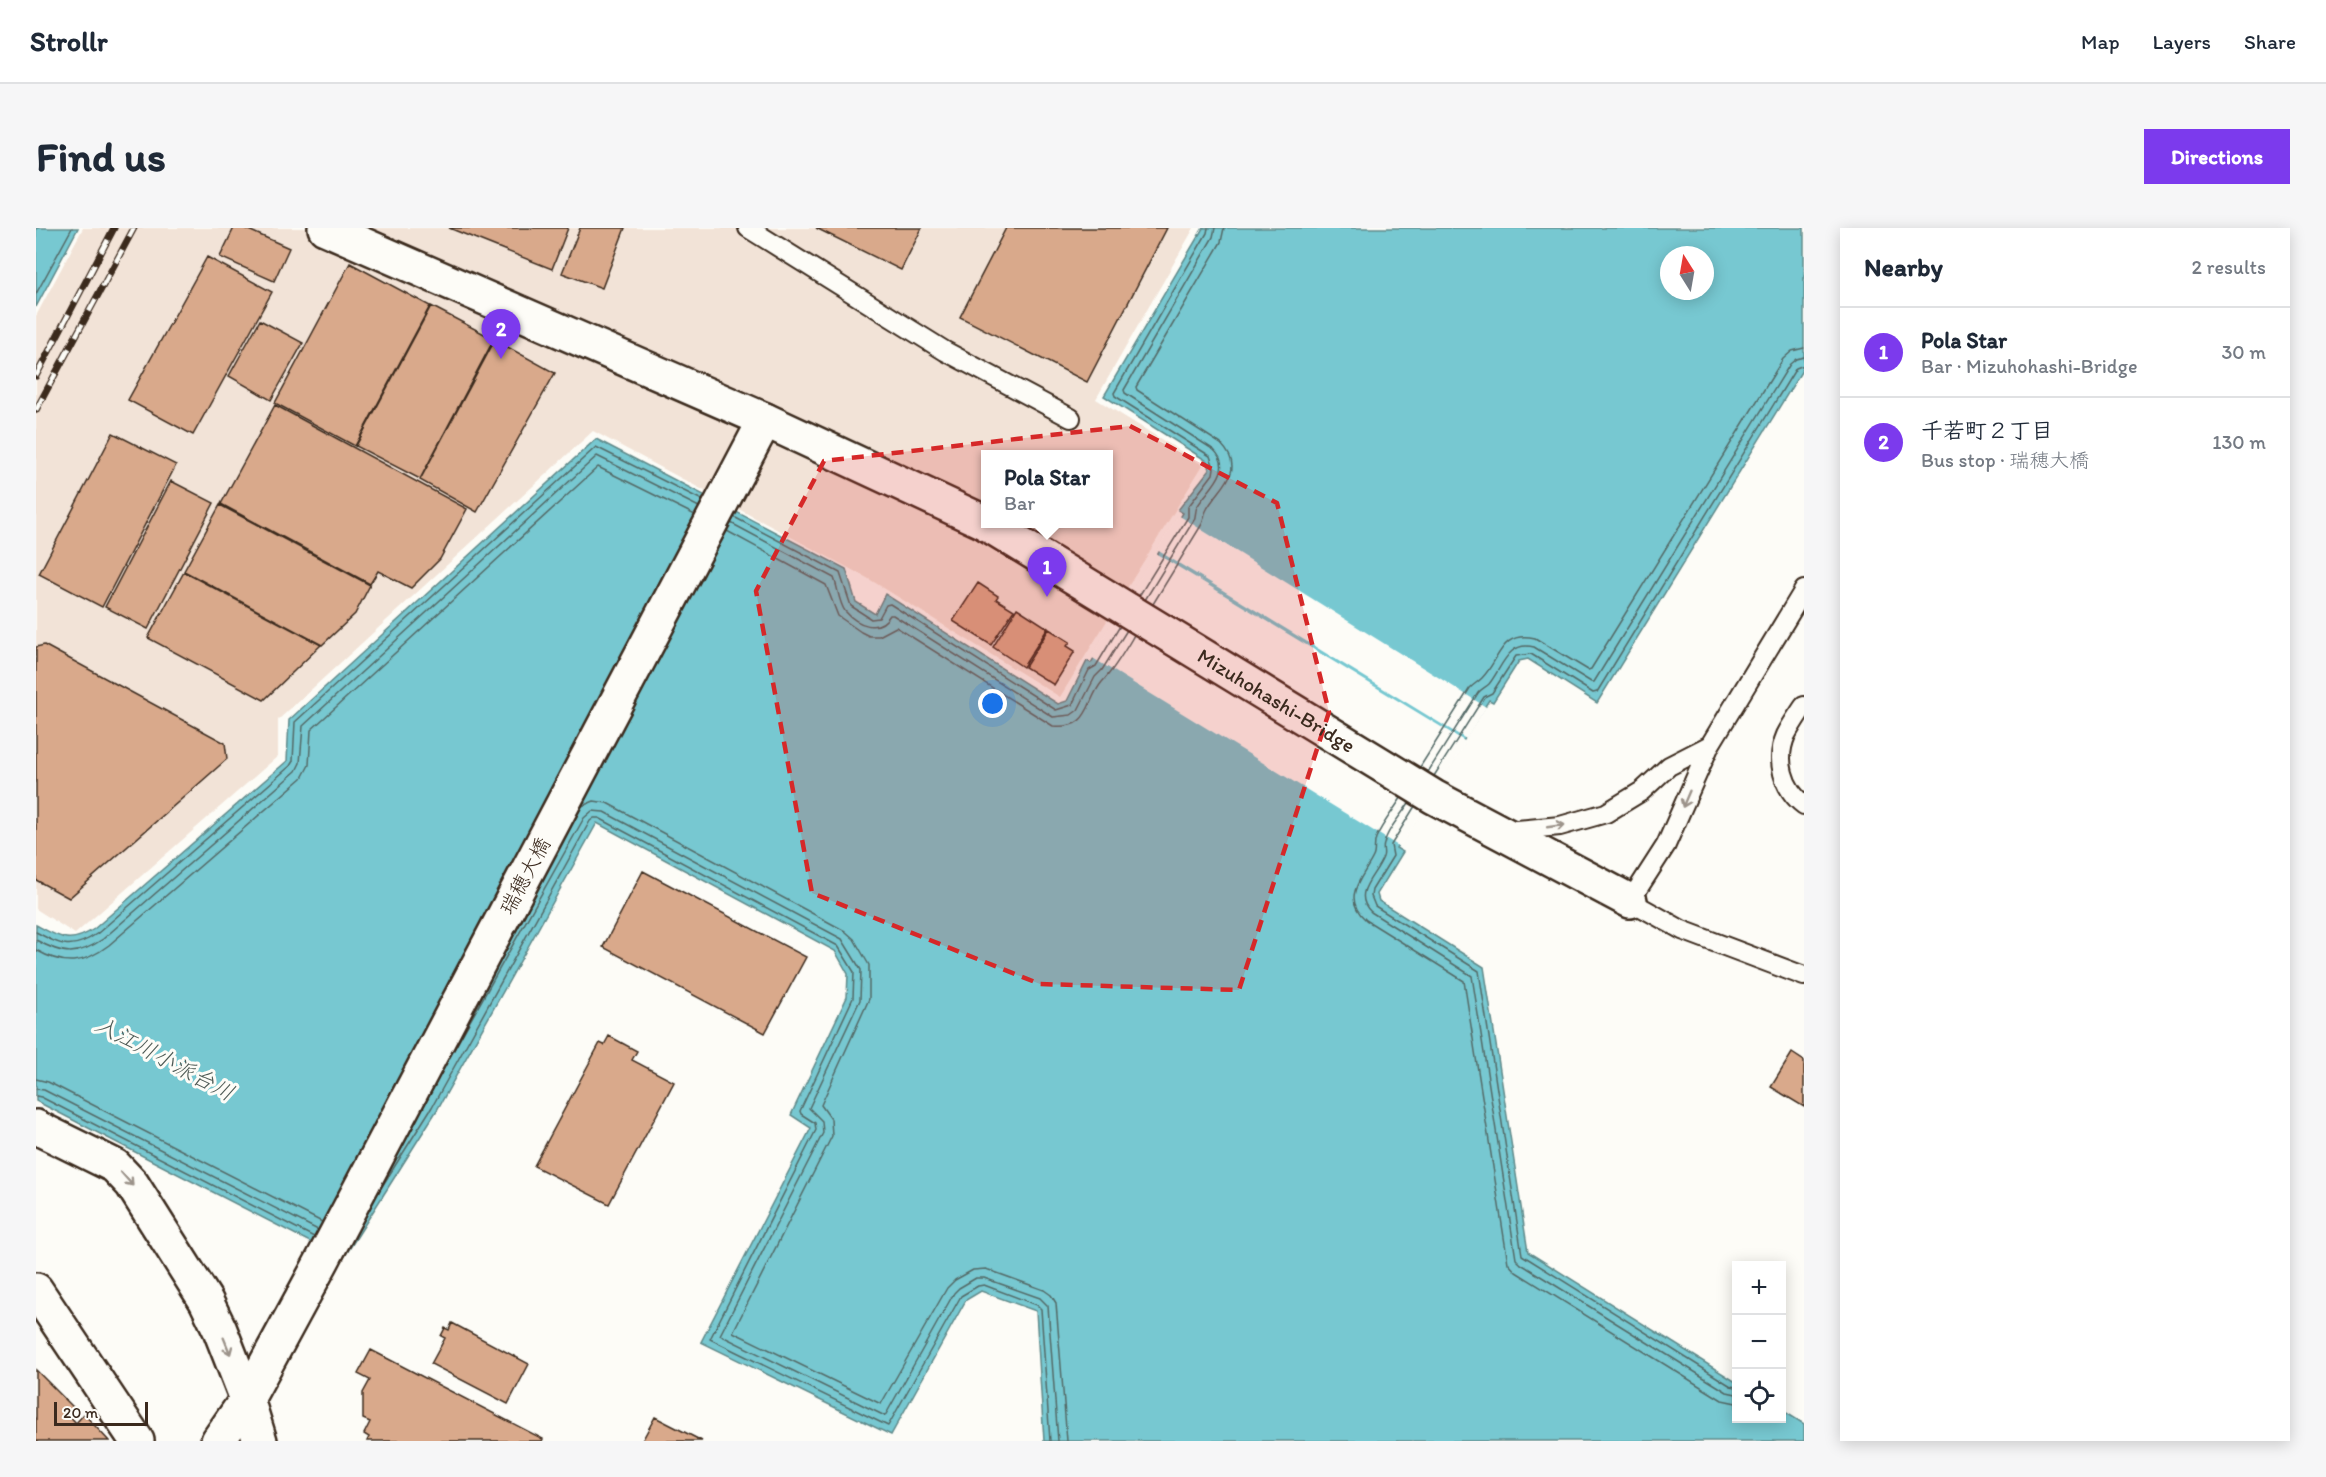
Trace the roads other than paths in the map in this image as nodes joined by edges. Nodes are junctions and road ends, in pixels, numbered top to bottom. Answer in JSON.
{"nodes":[{"id":1,"x":748,"y":228,"type":"edge"},
{"id":2,"x":336,"y":230,"type":"edge"},
{"id":3,"x":1071,"y":418,"type":"dead end"},
{"id":4,"x":765,"y":420,"type":"junction"},
{"id":5,"x":981,"y":521,"type":"edge"},
{"id":6,"x":994,"y":528,"type":"edge"},
{"id":7,"x":1804,"y":590,"type":"edge"},
{"id":8,"x":1804,"y":706,"type":"edge"},
{"id":9,"x":1710,"y":745,"type":"junction"},
{"id":10,"x":1804,"y":805,"type":"edge"},
{"id":11,"x":1498,"y":831,"type":"junction"},
{"id":12,"x":1630,"y":901,"type":"junction"},
{"id":13,"x":1804,"y":976,"type":"edge"},
{"id":14,"x":36,"y":1127,"type":"edge"},
{"id":15,"x":36,"y":1290,"type":"edge"},
{"id":16,"x":247,"y":1399,"type":"junction"},
{"id":17,"x":137,"y":1441,"type":"edge"},
{"id":18,"x":218,"y":1441,"type":"edge"},
{"id":19,"x":260,"y":1441,"type":"edge"}],
"edges":[{"from":1,"to":3,"type":"lane"},
{"from":2,"to":4,"type":"street","name":"Mizuhohashi-Bridge"},
{"from":4,"to":5,"type":"street","name":"Mizuhohashi-Bridge"},
{"from":4,"to":16,"type":"street","name":"瑞穂大橋"},
{"from":6,"to":11,"type":"street","name":"Mizuhohashi-Bridge"},
{"from":7,"to":9,"type":"lane"},
{"from":8,"to":10,"type":"lane"},
{"from":11,"to":9,"type":"lane","one_way":true},
{"from":9,"to":12,"type":"lane","one_way":true},
{"from":11,"to":12,"type":"street","name":"Mizuhohashi-Bridge"},
{"from":12,"to":13,"type":"lane"},
{"from":14,"to":16,"type":"street","one_way":true},
{"from":15,"to":17,"type":"street"},
{"from":16,"to":18,"type":"street","name":"瑞穂大橋"},
{"from":16,"to":19,"type":"street"}]}
